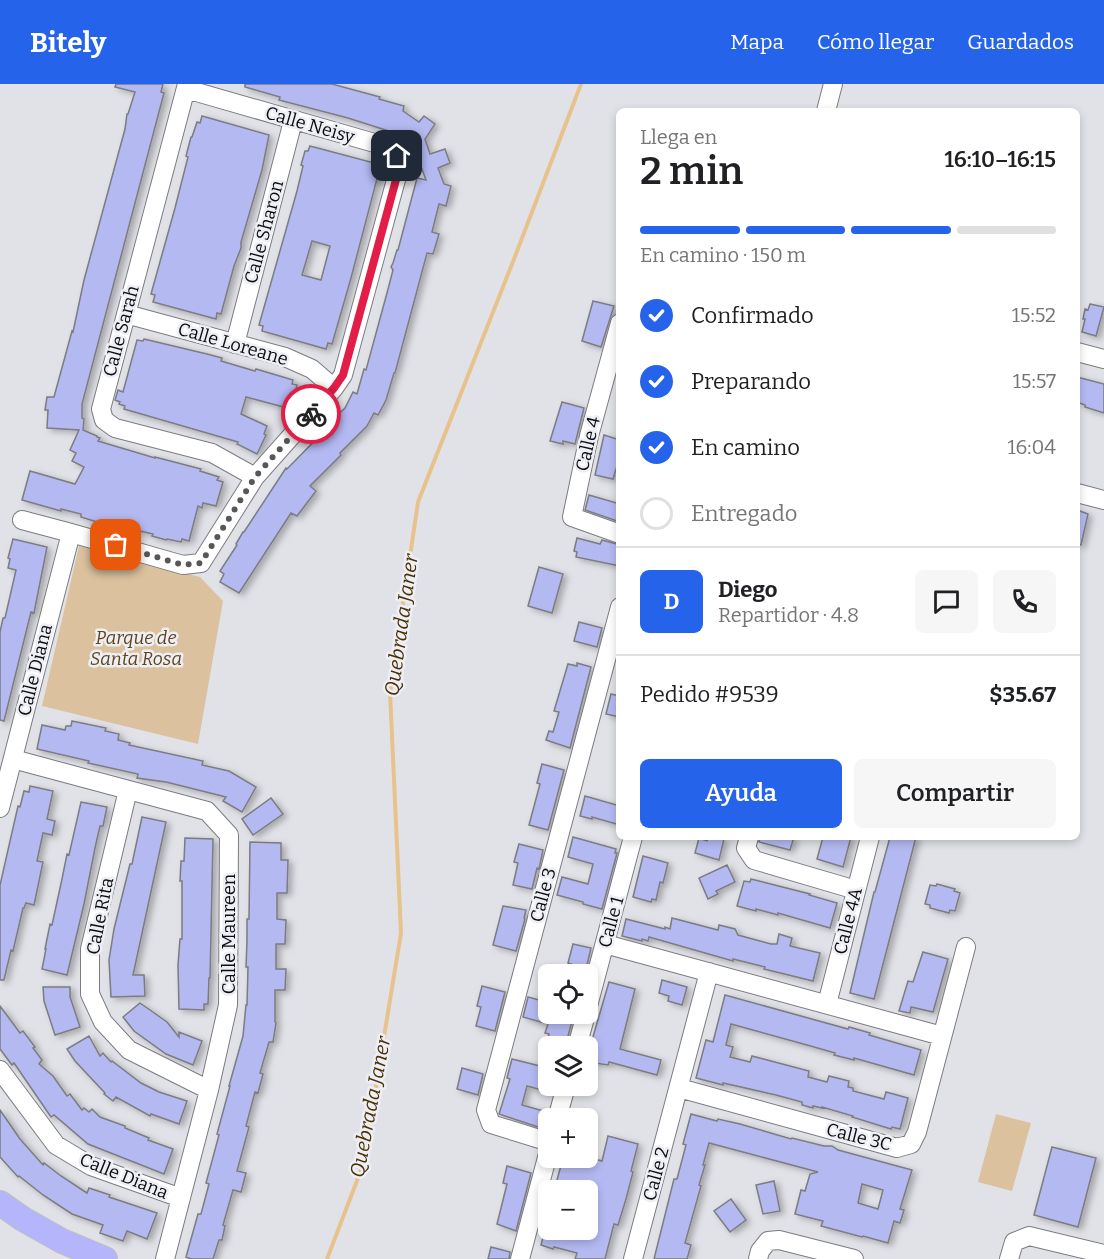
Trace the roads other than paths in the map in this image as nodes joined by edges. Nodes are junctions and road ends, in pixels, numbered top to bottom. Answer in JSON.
{"nodes":[{"id":1,"x":833,"y":84,"type":"edge"},
{"id":2,"x":186,"y":86,"type":"edge"},
{"id":3,"x":827,"y":108,"type":"edge"},
{"id":4,"x":293,"y":121,"type":"junction"},
{"id":5,"x":126,"y":314,"type":"junction"},
{"id":6,"x":616,"y":338,"type":"edge"},
{"id":7,"x":235,"y":344,"type":"junction"},
{"id":8,"x":1080,"y":353,"type":"edge"},
{"id":9,"x":1104,"y":359,"type":"edge"},
{"id":10,"x":334,"y":388,"type":"junction"},
{"id":11,"x":255,"y":477,"type":"junction"},
{"id":12,"x":1080,"y":494,"type":"edge"},
{"id":13,"x":1104,"y":500,"type":"edge"},
{"id":14,"x":22,"y":520,"type":"dead end"},
{"id":15,"x":71,"y":533,"type":"junction"},
{"id":16,"x":616,"y":533,"type":"edge"},
{"id":17,"x":616,"y":622,"type":"edge"},
{"id":18,"x":13,"y":759,"type":"junction"},
{"id":19,"x":128,"y":790,"type":"junction"},
{"id":20,"x":0,"y":808,"type":"edge"},
{"id":21,"x":632,"y":840,"type":"edge"},
{"id":22,"x":747,"y":840,"type":"edge"},
{"id":23,"x":869,"y":840,"type":"edge"},
{"id":24,"x":856,"y":890,"type":"junction"},
{"id":25,"x":605,"y":944,"type":"junction"},
{"id":26,"x":966,"y":947,"type":"dead end"},
{"id":27,"x":598,"y":970,"type":"edge"},
{"id":28,"x":709,"y":972,"type":"junction"},
{"id":29,"x":827,"y":1004,"type":"junction"},
{"id":30,"x":942,"y":1036,"type":"junction"},
{"id":31,"x":0,"y":1070,"type":"edge"},
{"id":32,"x":679,"y":1088,"type":"junction"},
{"id":33,"x":208,"y":1090,"type":"junction"},
{"id":34,"x":538,"y":1139,"type":"edge"},
{"id":35,"x":544,"y":1168,"type":"edge"},
{"id":36,"x":181,"y":1198,"type":"junction"},
{"id":37,"x":0,"y":1203,"type":"edge"},
{"id":38,"x":1104,"y":1254,"type":"edge"},
{"id":39,"x":105,"y":1259,"type":"edge"},
{"id":40,"x":165,"y":1259,"type":"edge"},
{"id":41,"x":520,"y":1259,"type":"edge"},
{"id":42,"x":633,"y":1259,"type":"edge"},
{"id":43,"x":758,"y":1259,"type":"edge"},
{"id":44,"x":854,"y":1259,"type":"edge"},
{"id":45,"x":1009,"y":1259,"type":"edge"}],
"edges":[{"from":1,"to":3,"type":"street"},
{"from":2,"to":4,"type":"street","name":"Calle Neisy"},
{"from":2,"to":5,"type":"street","name":"Calle Sarah"},
{"from":4,"to":7,"type":"street","name":"Calle Sharon"},
{"from":4,"to":10,"type":"street","name":"Calle Neisy"},
{"from":5,"to":7,"type":"street","name":"Calle Loreane"},
{"from":5,"to":11,"type":"street","name":"Calle Sarah"},
{"from":6,"to":16,"type":"street","name":"Calle 4"},
{"from":7,"to":10,"type":"street","name":"Calle Loreane"},
{"from":8,"to":9,"type":"street"},
{"from":10,"to":11,"type":"street","name":"Calle Neisy"},
{"from":11,"to":15,"type":"street","name":"Calle Neisy"},
{"from":12,"to":13,"type":"street"},
{"from":14,"to":15,"type":"street","name":"Calle Neisy"},
{"from":15,"to":18,"type":"street","name":"Calle Diana"},
{"from":17,"to":34,"type":"street","name":"Calle 3"},
{"from":18,"to":19,"type":"street","name":"Calle Maureen"},
{"from":18,"to":20,"type":"street","name":"Calle Diana"},
{"from":19,"to":33,"type":"street","name":"Calle Rita"},
{"from":19,"to":33,"type":"street","name":"Calle Maureen"},
{"from":21,"to":25,"type":"street","name":"Calle 1"},
{"from":22,"to":24,"type":"street"},
{"from":23,"to":24,"type":"street","name":"Calle 4A"},
{"from":24,"to":29,"type":"street","name":"Calle 4A"},
{"from":25,"to":27,"type":"street","name":"Calle 1"},
{"from":25,"to":28,"type":"street"},
{"from":26,"to":30,"type":"street","name":"Calle 3C"},
{"from":28,"to":29,"type":"street"},
{"from":28,"to":32,"type":"street","name":"Calle 2"},
{"from":29,"to":30,"type":"street"},
{"from":30,"to":32,"type":"street","name":"Calle 3C"},
{"from":31,"to":36,"type":"street","name":"Calle Diana"},
{"from":32,"to":42,"type":"street","name":"Calle 2"},
{"from":33,"to":36,"type":"street","name":"Calle Maureen"},
{"from":35,"to":41,"type":"street"},
{"from":36,"to":40,"type":"street","name":"Calle Maureen"},
{"from":37,"to":39,"type":"main road"},
{"from":38,"to":45,"type":"street"},
{"from":43,"to":44,"type":"street"}]}
